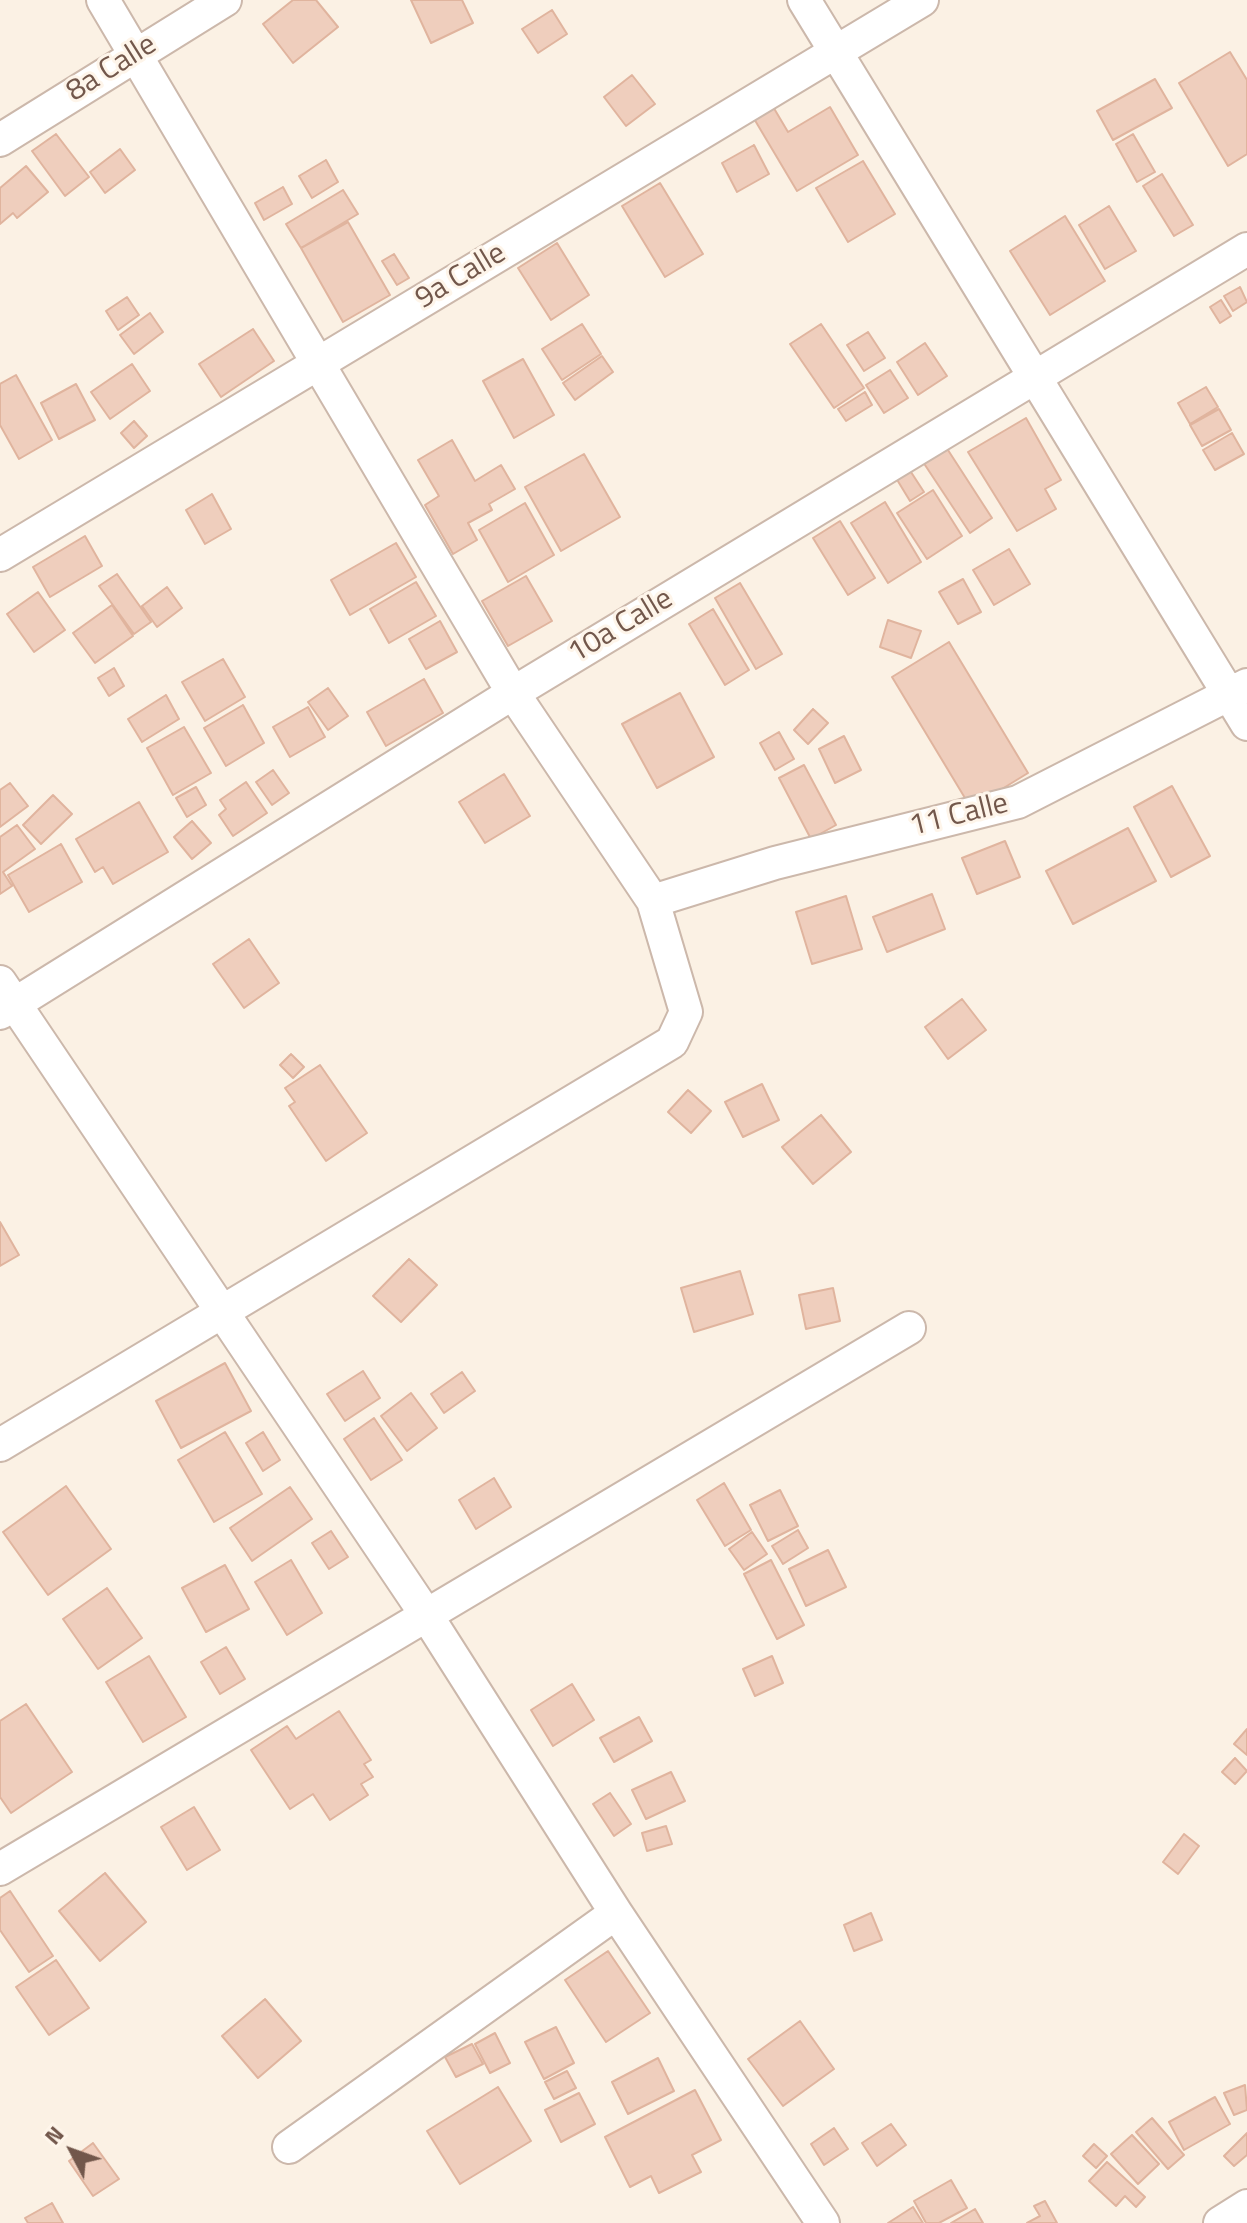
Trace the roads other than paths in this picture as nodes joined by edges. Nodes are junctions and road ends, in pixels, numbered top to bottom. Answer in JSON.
{"nodes":[{"id":1,"x":103,"y":0,"type":"edge"},
{"id":2,"x":225,"y":0,"type":"edge"},
{"id":3,"x":804,"y":0,"type":"edge"},
{"id":4,"x":922,"y":0,"type":"edge"},
{"id":5,"x":836,"y":52,"type":"junction"},
{"id":6,"x":135,"y":54,"type":"junction"},
{"id":7,"x":0,"y":140,"type":"edge"},
{"id":8,"x":1247,"y":249,"type":"edge"},
{"id":9,"x":319,"y":362,"type":"junction"},
{"id":10,"x":1035,"y":376,"type":"junction"},
{"id":11,"x":0,"y":555,"type":"edge"},
{"id":12,"x":1238,"y":691,"type":"edge"},
{"id":13,"x":513,"y":693,"type":"junction"},
{"id":14,"x":1247,"y":724,"type":"edge"},
{"id":15,"x":653,"y":901,"type":"junction"},
{"id":16,"x":5,"y":1000,"type":"edge"},
{"id":17,"x":222,"y":1313,"type":"junction"},
{"id":18,"x":909,"y":1328,"type":"dead end"},
{"id":19,"x":0,"y":1445,"type":"edge"},
{"id":20,"x":427,"y":1616,"type":"junction"},
{"id":21,"x":0,"y":1869,"type":"edge"},
{"id":22,"x":616,"y":1913,"type":"junction"},
{"id":23,"x":289,"y":2147,"type":"dead end"},
{"id":24,"x":1247,"y":2206,"type":"edge"},
{"id":25,"x":821,"y":2222,"type":"edge"},
{"id":26,"x":1220,"y":2223,"type":"edge"}],
"edges":[{"from":1,"to":6,"type":"street"},
{"from":2,"to":6,"type":"street","name":"8a Calle"},
{"from":3,"to":5,"type":"street"},
{"from":4,"to":5,"type":"street","name":"9a Calle"},
{"from":5,"to":9,"type":"street","name":"9a Calle"},
{"from":5,"to":10,"type":"street"},
{"from":6,"to":7,"type":"street","name":"8a Calle"},
{"from":6,"to":9,"type":"street"},
{"from":8,"to":10,"type":"street","name":"10a Calle"},
{"from":9,"to":11,"type":"street","name":"9a Calle"},
{"from":9,"to":13,"type":"street"},
{"from":10,"to":12,"type":"street"},
{"from":10,"to":13,"type":"street","name":"10a Calle"},
{"from":12,"to":14,"type":"street"},
{"from":12,"to":15,"type":"street","name":"11 Calle"},
{"from":13,"to":15,"type":"street"},
{"from":13,"to":16,"type":"street","name":"10a Calle"},
{"from":15,"to":17,"type":"street"},
{"from":16,"to":17,"type":"street"},
{"from":17,"to":19,"type":"street"},
{"from":17,"to":20,"type":"street"},
{"from":18,"to":20,"type":"street"},
{"from":20,"to":21,"type":"street"},
{"from":20,"to":22,"type":"street"},
{"from":22,"to":23,"type":"street"},
{"from":22,"to":25,"type":"street"},
{"from":24,"to":26,"type":"street"}]}
